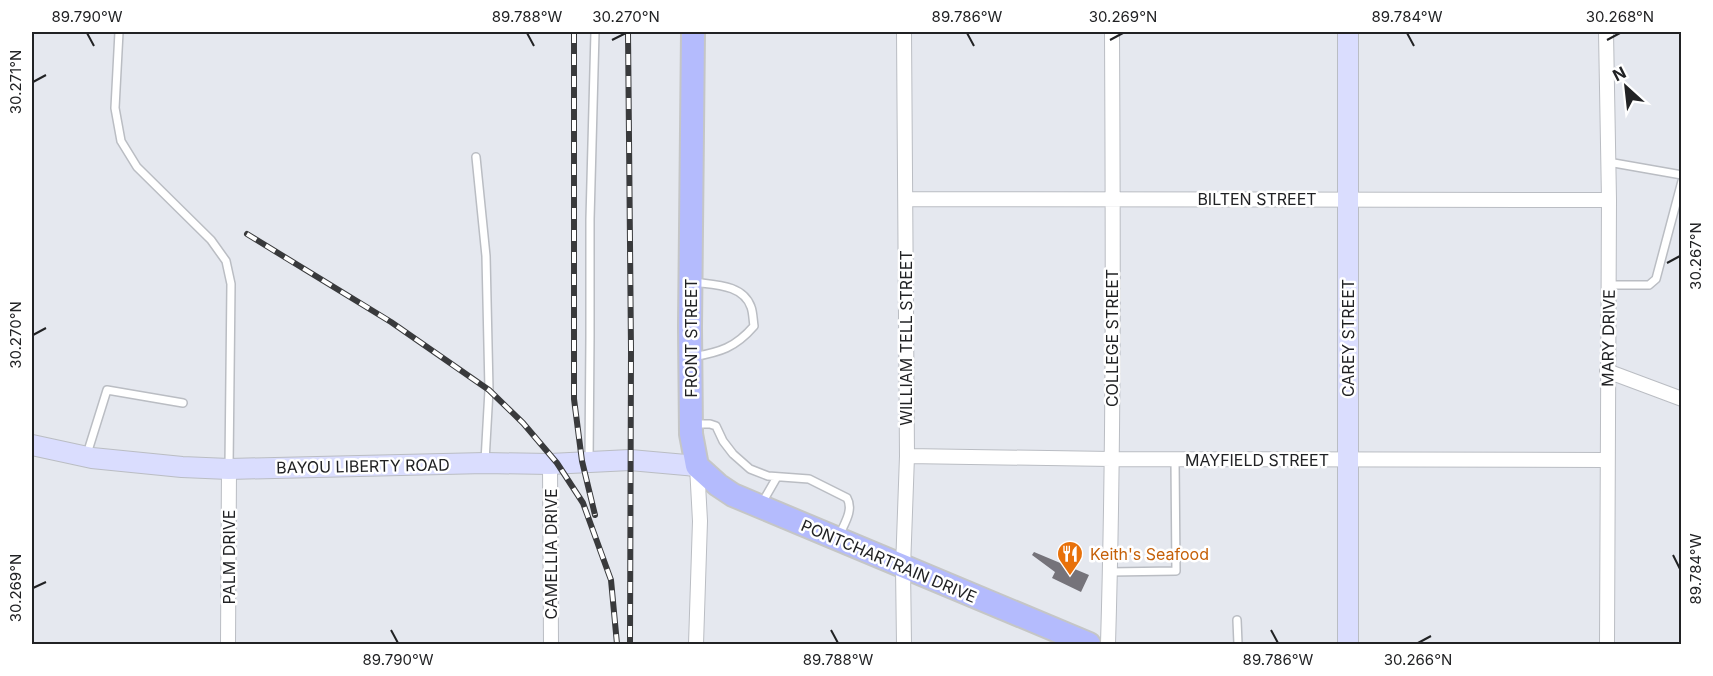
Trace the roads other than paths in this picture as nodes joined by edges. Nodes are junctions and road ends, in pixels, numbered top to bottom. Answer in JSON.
{"nodes":[{"id":1,"x":119,"y":32,"type":"edge"},
{"id":2,"x":595,"y":32,"type":"edge"},
{"id":3,"x":693,"y":32,"type":"edge"},
{"id":4,"x":904,"y":32,"type":"edge"},
{"id":5,"x":1112,"y":32,"type":"edge"},
{"id":6,"x":1348,"y":32,"type":"edge"},
{"id":7,"x":1606,"y":32,"type":"edge"},
{"id":8,"x":476,"y":157,"type":"dead end"},
{"id":9,"x":1608,"y":162,"type":"junction"},
{"id":10,"x":1682,"y":175,"type":"edge"},
{"id":11,"x":1682,"y":181,"type":"edge"},
{"id":12,"x":906,"y":199,"type":"junction"},
{"id":13,"x":1348,"y":199,"type":"junction"},
{"id":14,"x":1113,"y":200,"type":"junction"},
{"id":15,"x":1609,"y":200,"type":"junction"},
{"id":16,"x":691,"y":281,"type":"junction"},
{"id":17,"x":1608,"y":285,"type":"junction"},
{"id":18,"x":691,"y":358,"type":"junction"},
{"id":19,"x":1607,"y":371,"type":"junction"},
{"id":20,"x":1682,"y":399,"type":"edge"},
{"id":21,"x":183,"y":403,"type":"dead end"},
{"id":22,"x":691,"y":424,"type":"junction"},
{"id":23,"x":32,"y":445,"type":"edge"},
{"id":24,"x":86,"y":456,"type":"junction"},
{"id":25,"x":907,"y":456,"type":"junction"},
{"id":26,"x":1111,"y":459,"type":"junction"},
{"id":27,"x":1175,"y":460,"type":"junction"},
{"id":28,"x":1607,"y":460,"type":"junction"},
{"id":29,"x":1348,"y":461,"type":"junction"},
{"id":30,"x":589,"y":462,"type":"junction"},
{"id":31,"x":484,"y":463,"type":"junction"},
{"id":32,"x":550,"y":464,"type":"junction"},
{"id":33,"x":697,"y":466,"type":"junction"},
{"id":34,"x":230,"y":469,"type":"junction"},
{"id":35,"x":777,"y":477,"type":"junction"},
{"id":36,"x":760,"y":507,"type":"junction"},
{"id":37,"x":837,"y":540,"type":"junction"},
{"id":38,"x":903,"y":567,"type":"junction"},
{"id":39,"x":1110,"y":572,"type":"junction"},
{"id":40,"x":1237,"y":620,"type":"dead end"},
{"id":41,"x":228,"y":645,"type":"edge"},
{"id":42,"x":551,"y":645,"type":"edge"},
{"id":43,"x":696,"y":645,"type":"edge"},
{"id":44,"x":904,"y":645,"type":"edge"},
{"id":45,"x":1089,"y":645,"type":"edge"},
{"id":46,"x":1108,"y":645,"type":"edge"},
{"id":47,"x":1238,"y":645,"type":"edge"},
{"id":48,"x":1348,"y":645,"type":"edge"},
{"id":49,"x":1606,"y":645,"type":"edge"}],
"edges":[{"from":1,"to":34,"type":"lane"},
{"from":2,"to":30,"type":"lane"},
{"from":3,"to":16,"type":"main road","name":"FRONT STREET"},
{"from":4,"to":12,"type":"street","name":"WILLIAM TELL STREET"},
{"from":5,"to":14,"type":"street","name":"COLLEGE STREET"},
{"from":6,"to":13,"type":"main road","name":"CAREY STREET"},
{"from":7,"to":9,"type":"street","name":"MARY DRIVE"},
{"from":8,"to":31,"type":"lane"},
{"from":9,"to":10,"type":"lane"},
{"from":9,"to":15,"type":"street","name":"MARY DRIVE"},
{"from":11,"to":17,"type":"lane"},
{"from":12,"to":14,"type":"street","name":"BILTEN STREET"},
{"from":12,"to":25,"type":"street","name":"WILLIAM TELL STREET"},
{"from":13,"to":14,"type":"street","name":"BILTEN STREET"},
{"from":13,"to":15,"type":"street","name":"BILTEN STREET"},
{"from":13,"to":29,"type":"main road","name":"CAREY STREET"},
{"from":14,"to":26,"type":"street","name":"COLLEGE STREET"},
{"from":15,"to":17,"type":"street","name":"MARY DRIVE"},
{"from":16,"to":18,"type":"main road","name":"FRONT STREET"},
{"from":16,"to":18,"type":"lane"},
{"from":17,"to":19,"type":"street","name":"MARY DRIVE"},
{"from":18,"to":22,"type":"main road","name":"FRONT STREET"},
{"from":19,"to":20,"type":"street"},
{"from":19,"to":28,"type":"street","name":"MARY DRIVE"},
{"from":21,"to":24,"type":"lane"},
{"from":22,"to":33,"type":"main road","name":"FRONT STREET"},
{"from":22,"to":35,"type":"lane"},
{"from":23,"to":24,"type":"main road","name":"BAYOU LIBERTY ROAD"},
{"from":24,"to":34,"type":"main road","name":"BAYOU LIBERTY ROAD"},
{"from":25,"to":26,"type":"street","name":"MAYFIELD STREET"},
{"from":25,"to":38,"type":"street","name":"WILLIAM TELL STREET"},
{"from":26,"to":27,"type":"street","name":"MAYFIELD STREET"},
{"from":26,"to":39,"type":"street","name":"COLLEGE STREET"},
{"from":27,"to":29,"type":"street","name":"MAYFIELD STREET"},
{"from":27,"to":39,"type":"lane"},
{"from":28,"to":29,"type":"street","name":"MAYFIELD STREET"},
{"from":28,"to":49,"type":"street","name":"MARY DRIVE"},
{"from":29,"to":48,"type":"main road","name":"CAREY STREET"},
{"from":30,"to":32,"type":"main road","name":"BAYOU LIBERTY ROAD"},
{"from":30,"to":33,"type":"main road","name":"BAYOU LIBERTY ROAD"},
{"from":31,"to":32,"type":"main road","name":"BAYOU LIBERTY ROAD"},
{"from":31,"to":34,"type":"main road","name":"BAYOU LIBERTY ROAD"},
{"from":32,"to":42,"type":"street","name":"CAMELLIA DRIVE"},
{"from":33,"to":36,"type":"main road","name":"PONTCHARTRAIN DRIVE"},
{"from":33,"to":43,"type":"street","name":"FRONT STREET"},
{"from":34,"to":41,"type":"street","name":"PALM DRIVE"},
{"from":35,"to":36,"type":"lane"},
{"from":35,"to":37,"type":"lane"},
{"from":36,"to":37,"type":"main road","name":"PONTCHARTRAIN DRIVE"},
{"from":37,"to":38,"type":"main road","name":"PONTCHARTRAIN DRIVE"},
{"from":38,"to":44,"type":"street","name":"WILLIAM TELL STREET"},
{"from":38,"to":45,"type":"main road","name":"PONTCHARTRAIN DRIVE"},
{"from":39,"to":46,"type":"street","name":"COLLEGE STREET"},
{"from":40,"to":47,"type":"lane"}]}
